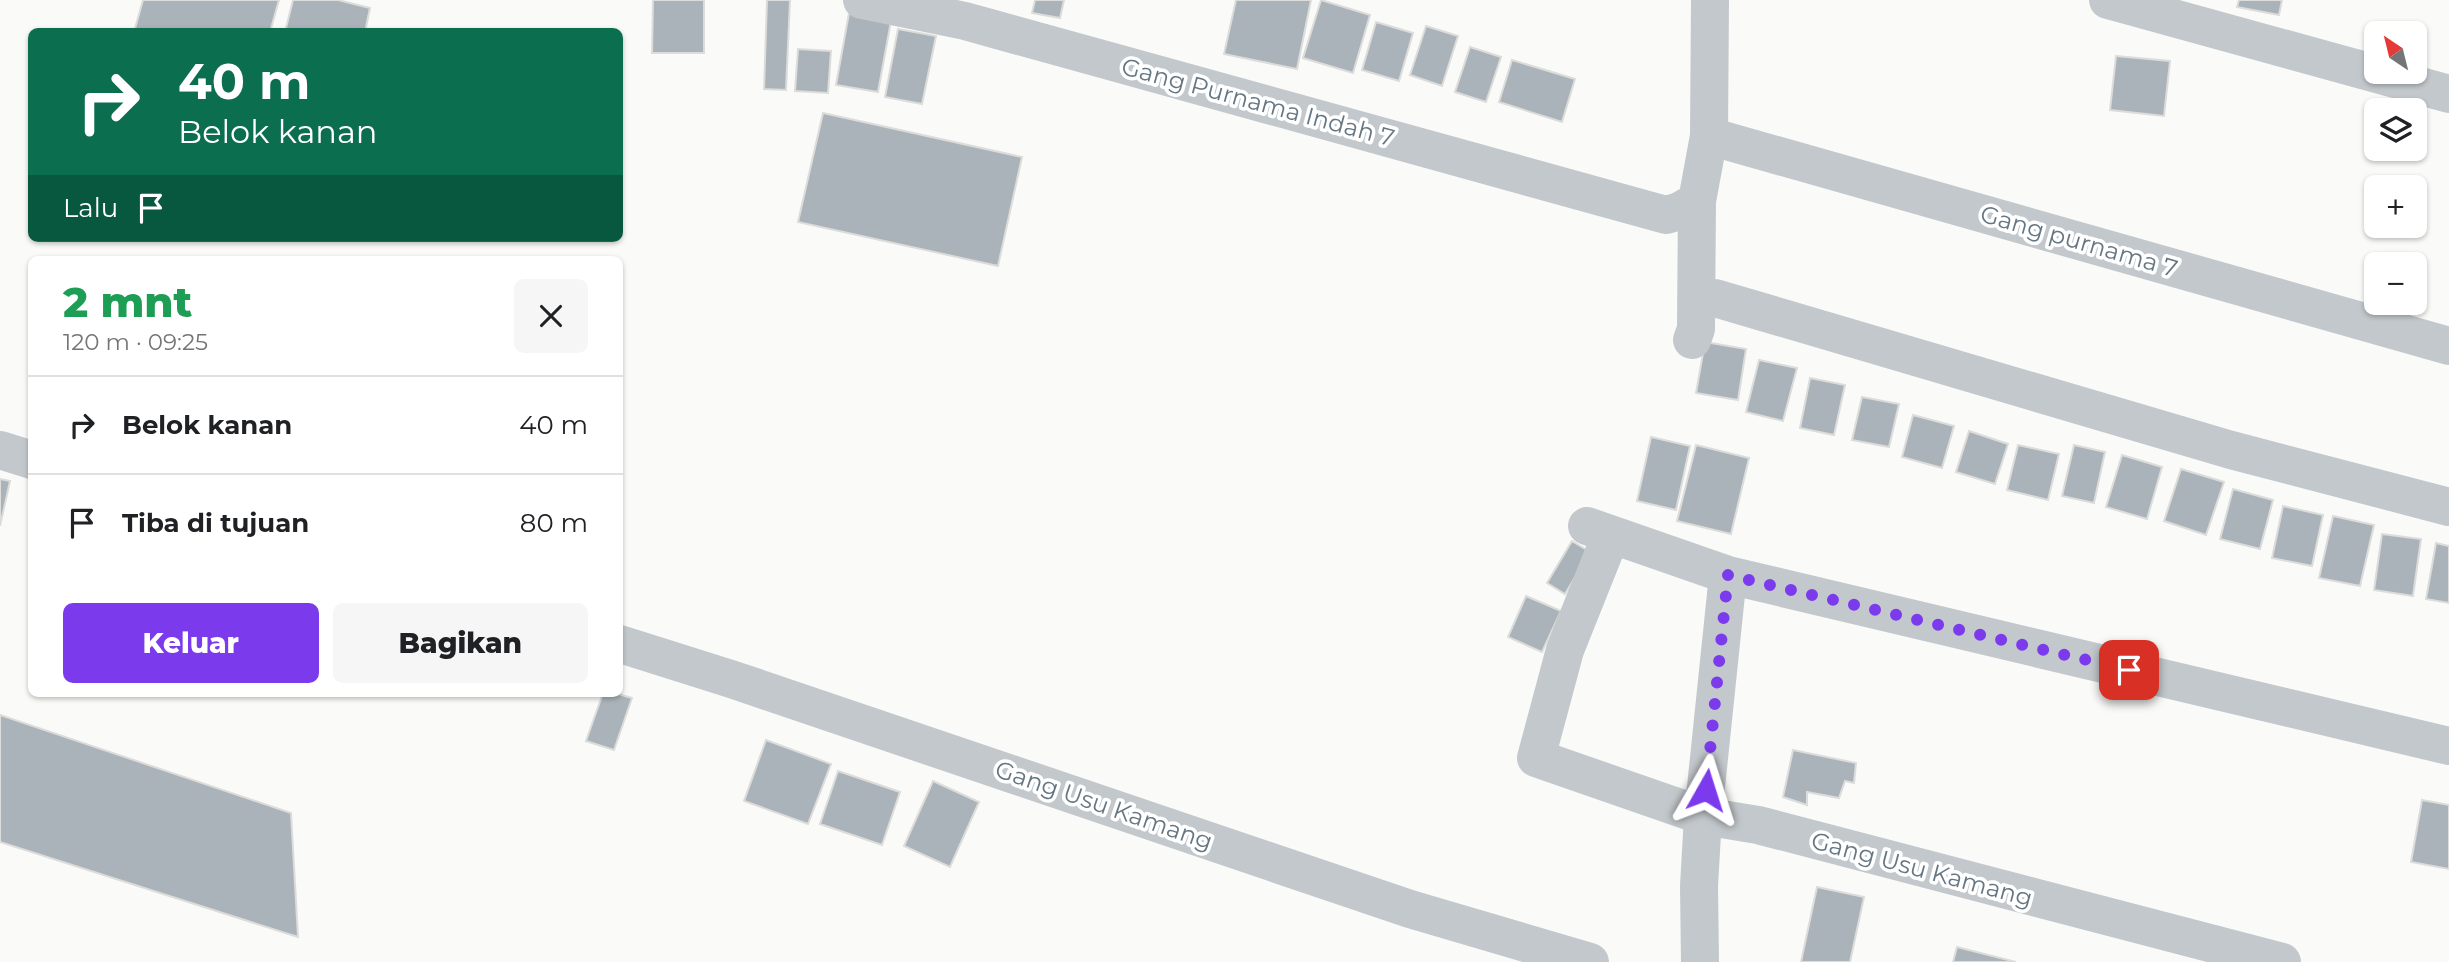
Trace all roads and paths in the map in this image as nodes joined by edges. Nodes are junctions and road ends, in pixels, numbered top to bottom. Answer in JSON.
{"nodes":[{"id":1,"x":862,"y":0,"type":"edge"},
{"id":2,"x":1710,"y":0,"type":"edge"},
{"id":3,"x":2108,"y":0,"type":"edge"},
{"id":4,"x":2449,"y":94,"type":"edge"},
{"id":5,"x":1709,"y":136,"type":"junction"},
{"id":6,"x":1697,"y":201,"type":"junction"},
{"id":7,"x":1715,"y":298,"type":"dead end"},
{"id":8,"x":1692,"y":340,"type":"dead end"},
{"id":9,"x":2449,"y":346,"type":"edge"},
{"id":10,"x":0,"y":450,"type":"edge"},
{"id":11,"x":28,"y":459,"type":"edge"},
{"id":12,"x":2449,"y":507,"type":"edge"},
{"id":13,"x":1728,"y":575,"type":"junction"},
{"id":14,"x":623,"y":645,"type":"edge"},
{"id":15,"x":2449,"y":746,"type":"edge"},
{"id":16,"x":1703,"y":817,"type":"junction"},
{"id":17,"x":1590,"y":962,"type":"edge"},
{"id":18,"x":1700,"y":962,"type":"edge"},
{"id":19,"x":2282,"y":962,"type":"edge"}],
"edges":[{"from":1,"to":6,"type":"street","name":"Gang Purnama Indah 7"},
{"from":2,"to":5,"type":"street"},
{"from":3,"to":4,"type":"street"},
{"from":5,"to":6,"type":"street"},
{"from":5,"to":9,"type":"street","name":"Gang purnama 7"},
{"from":6,"to":8,"type":"street"},
{"from":7,"to":12,"type":"street"},
{"from":10,"to":11,"type":"street"},
{"from":13,"to":15,"type":"street"},
{"from":13,"to":16,"type":"street"},
{"from":13,"to":16,"type":"street","name":"Gang Usu Kamang"},
{"from":14,"to":17,"type":"street","name":"Gang Usu Kamang"},
{"from":16,"to":18,"type":"street"},
{"from":16,"to":19,"type":"street","name":"Gang Usu Kamang"}]}
